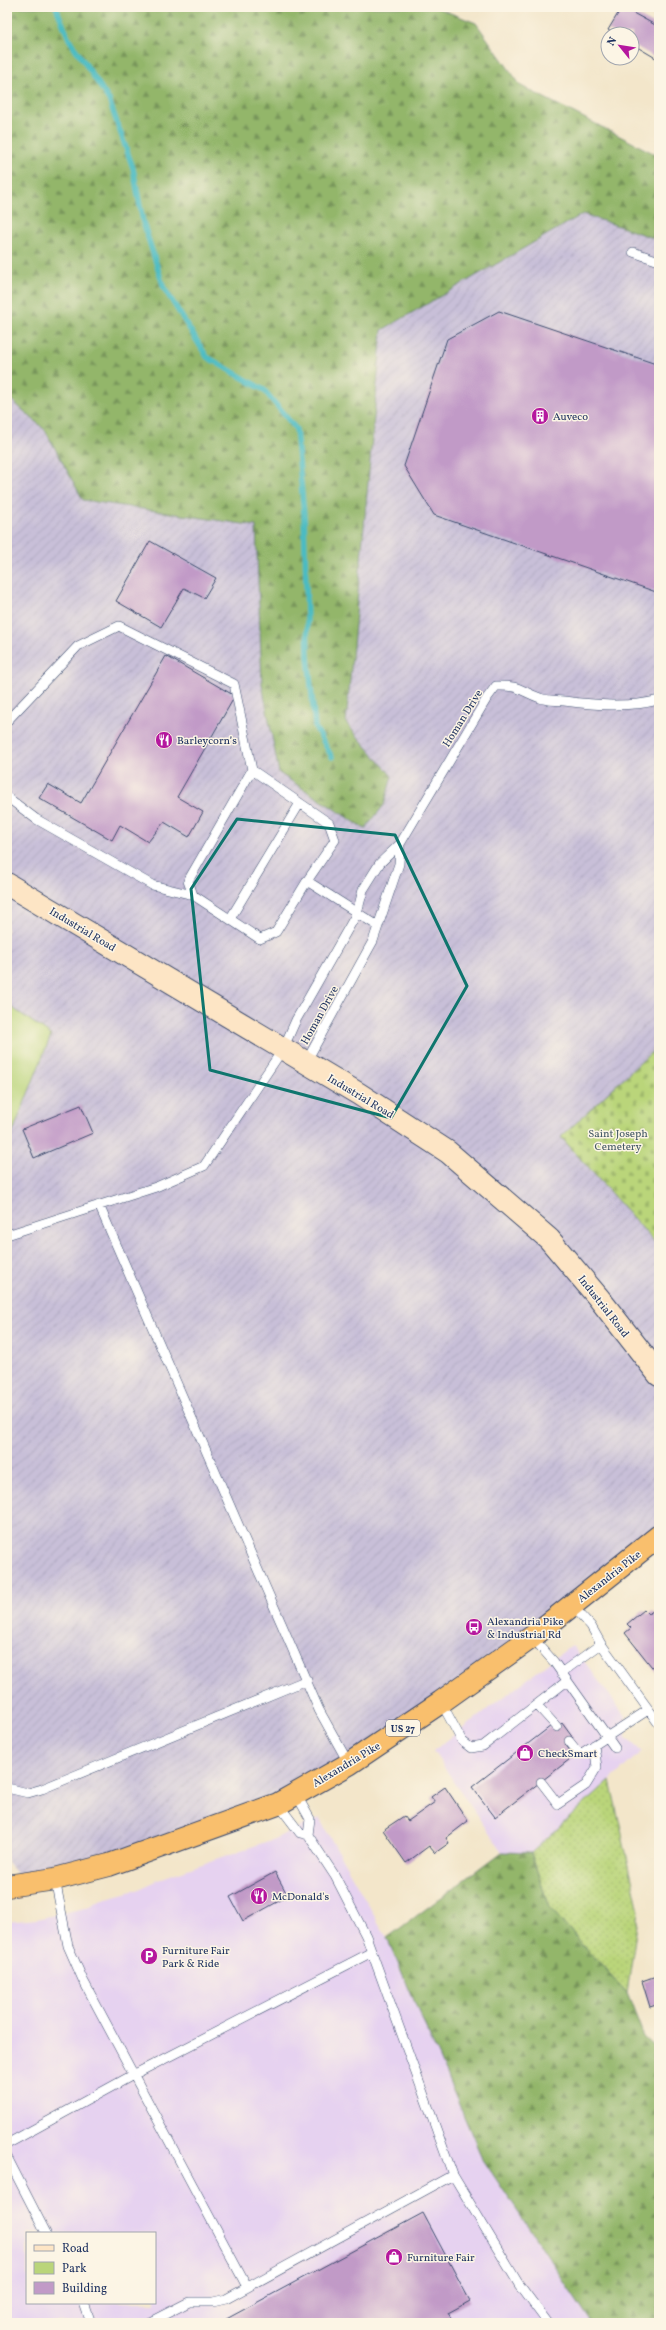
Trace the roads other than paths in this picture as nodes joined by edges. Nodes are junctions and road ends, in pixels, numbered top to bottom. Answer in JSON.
{"nodes":[{"id":1,"x":633,"y":252,"type":"dead end"},
{"id":2,"x":659,"y":262,"type":"edge"},
{"id":3,"x":659,"y":700,"type":"edge"},
{"id":4,"x":7,"y":721,"type":"edge"},
{"id":5,"x":252,"y":770,"type":"junction"},
{"id":6,"x":7,"y":797,"type":"edge"},
{"id":7,"x":300,"y":803,"type":"junction"},
{"id":8,"x":400,"y":844,"type":"junction"},
{"id":9,"x":307,"y":881,"type":"junction"},
{"id":10,"x":7,"y":884,"type":"edge"},
{"id":11,"x":193,"y":896,"type":"junction"},
{"id":12,"x":357,"y":913,"type":"junction"},
{"id":13,"x":230,"y":919,"type":"junction"},
{"id":14,"x":378,"y":926,"type":"junction"},
{"id":15,"x":283,"y":1049,"type":"junction"},
{"id":16,"x":306,"y":1062,"type":"junction"},
{"id":17,"x":99,"y":1206,"type":"junction"},
{"id":18,"x":7,"y":1235,"type":"edge"},
{"id":19,"x":659,"y":1375,"type":"edge"},
{"id":20,"x":659,"y":1536,"type":"edge"},
{"id":21,"x":572,"y":1605,"type":"junction"},
{"id":22,"x":532,"y":1637,"type":"junction"},
{"id":23,"x":601,"y":1644,"type":"junction"},
{"id":24,"x":561,"y":1673,"type":"junction"},
{"id":25,"x":307,"y":1680,"type":"junction"},
{"id":26,"x":567,"y":1681,"type":"junction"},
{"id":27,"x":441,"y":1702,"type":"junction"},
{"id":28,"x":537,"y":1705,"type":"junction"},
{"id":29,"x":648,"y":1710,"type":"junction"},
{"id":30,"x":659,"y":1724,"type":"edge"},
{"id":31,"x":557,"y":1727,"type":"dead end"},
{"id":32,"x":607,"y":1737,"type":"junction"},
{"id":33,"x":569,"y":1741,"type":"dead end"},
{"id":34,"x":594,"y":1745,"type":"junction"},
{"id":35,"x":615,"y":1748,"type":"dead end"},
{"id":36,"x":349,"y":1764,"type":"junction"},
{"id":37,"x":541,"y":1782,"type":"dead end"},
{"id":38,"x":7,"y":1788,"type":"edge"},
{"id":39,"x":287,"y":1799,"type":"junction"},
{"id":40,"x":308,"y":1835,"type":"junction"},
{"id":41,"x":55,"y":1878,"type":"junction"},
{"id":42,"x":7,"y":1886,"type":"edge"},
{"id":43,"x":372,"y":1952,"type":"junction"},
{"id":44,"x":133,"y":2075,"type":"junction"},
{"id":45,"x":7,"y":2144,"type":"edge"},
{"id":46,"x":7,"y":2157,"type":"edge"},
{"id":47,"x":453,"y":2175,"type":"junction"},
{"id":48,"x":45,"y":2232,"type":"edge"},
{"id":49,"x":246,"y":2288,"type":"junction"},
{"id":50,"x":84,"y":2304,"type":"edge"},
{"id":51,"x":91,"y":2323,"type":"edge"},
{"id":52,"x":148,"y":2323,"type":"edge"},
{"id":53,"x":548,"y":2323,"type":"edge"}],
"edges":[{"from":1,"to":2,"type":"lane"},
{"from":3,"to":8,"type":"lane","name":"Homan Drive"},
{"from":4,"to":5,"type":"lane"},
{"from":5,"to":7,"type":"lane"},
{"from":5,"to":11,"type":"lane"},
{"from":6,"to":11,"type":"lane"},
{"from":7,"to":9,"type":"lane"},
{"from":7,"to":13,"type":"lane"},
{"from":8,"to":12,"type":"lane","name":"Homan Drive"},
{"from":8,"to":14,"type":"lane","name":"Homan Drive"},
{"from":9,"to":12,"type":"lane"},
{"from":9,"to":13,"type":"lane"},
{"from":10,"to":15,"type":"main road","name":"Industrial Road"},
{"from":11,"to":13,"type":"lane"},
{"from":12,"to":14,"type":"lane"},
{"from":12,"to":15,"type":"lane","name":"Homan Drive"},
{"from":14,"to":16,"type":"lane","name":"Homan Drive"},
{"from":15,"to":16,"type":"main road","name":"Industrial Road"},
{"from":15,"to":17,"type":"lane","name":"Homan Drive"},
{"from":16,"to":19,"type":"main road","name":"Industrial Road"},
{"from":17,"to":18,"type":"lane","name":"Homan Drive"},
{"from":17,"to":25,"type":"lane"},
{"from":20,"to":21,"type":"highway","name":"Alexandria Pike","number":"US 27"},
{"from":21,"to":22,"type":"highway","name":"Alexandria Pike","number":"US 27"},
{"from":21,"to":23,"type":"lane"},
{"from":22,"to":24,"type":"lane"},
{"from":22,"to":27,"type":"highway","name":"Alexandria Pike","number":"US 27"},
{"from":23,"to":24,"type":"lane"},
{"from":23,"to":29,"type":"lane"},
{"from":24,"to":26,"type":"lane"},
{"from":25,"to":36,"type":"lane"},
{"from":25,"to":38,"type":"lane"},
{"from":26,"to":28,"type":"lane"},
{"from":26,"to":32,"type":"lane"},
{"from":27,"to":28,"type":"lane"},
{"from":27,"to":36,"type":"highway","name":"Alexandria Pike","number":"US 27"},
{"from":28,"to":31,"type":"lane"},
{"from":29,"to":30,"type":"lane"},
{"from":29,"to":32,"type":"lane"},
{"from":32,"to":34,"type":"lane"},
{"from":32,"to":35,"type":"lane"},
{"from":33,"to":34,"type":"lane"},
{"from":34,"to":37,"type":"lane"},
{"from":36,"to":39,"type":"highway","name":"Alexandria Pike","number":"US 27"},
{"from":39,"to":40,"type":"lane"},
{"from":39,"to":40,"type":"lane"},
{"from":39,"to":41,"type":"highway","name":"Alexandria Pike","number":"US 27"},
{"from":40,"to":43,"type":"lane"},
{"from":41,"to":42,"type":"highway","name":"Alexandria Pike","number":"US 27"},
{"from":41,"to":44,"type":"lane"},
{"from":43,"to":44,"type":"lane"},
{"from":43,"to":47,"type":"lane"},
{"from":44,"to":45,"type":"lane"},
{"from":44,"to":49,"type":"lane"},
{"from":46,"to":48,"type":"lane"},
{"from":47,"to":49,"type":"lane"},
{"from":47,"to":53,"type":"lane"},
{"from":49,"to":52,"type":"lane"},
{"from":50,"to":51,"type":"lane"}]}
